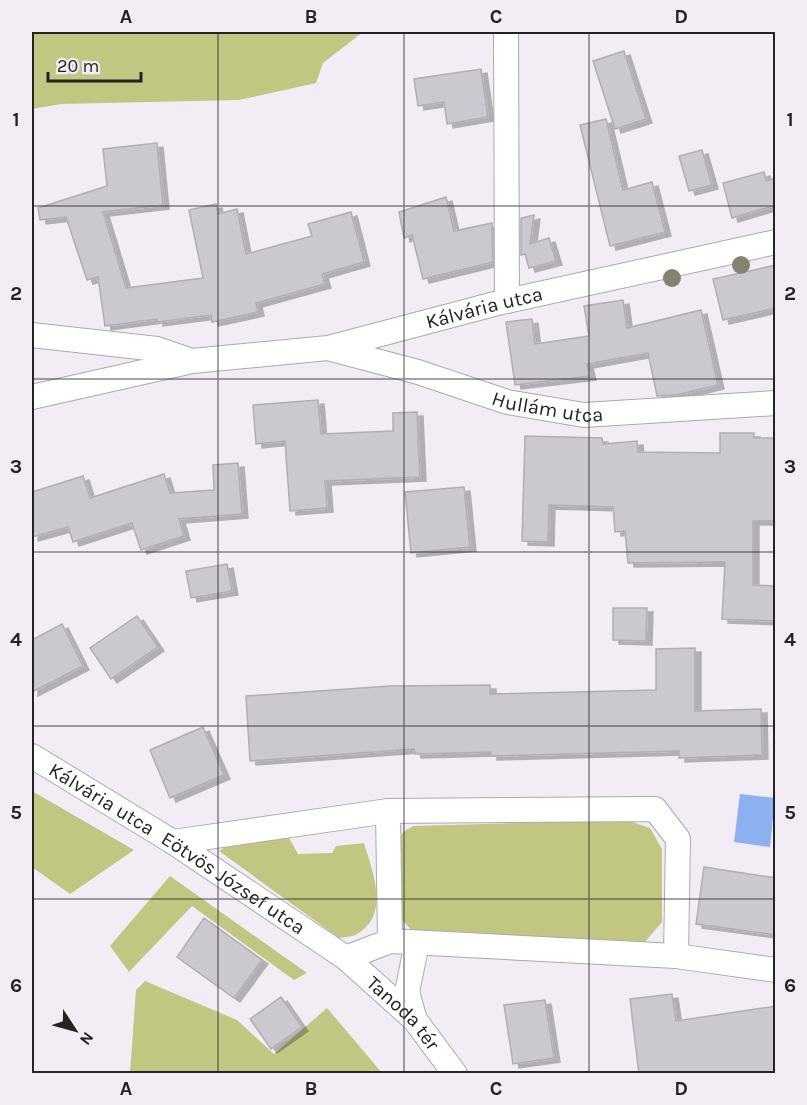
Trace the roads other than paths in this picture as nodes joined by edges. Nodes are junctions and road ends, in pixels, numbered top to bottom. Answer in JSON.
{"nodes":[{"id":1,"x":506,"y":32,"type":"edge"},
{"id":2,"x":776,"y":242,"type":"edge"},
{"id":3,"x":507,"y":301,"type":"junction"},
{"id":4,"x":32,"y":335,"type":"edge"},
{"id":5,"x":328,"y":348,"type":"junction"},
{"id":6,"x":192,"y":361,"type":"junction"},
{"id":7,"x":32,"y":398,"type":"edge"},
{"id":8,"x":776,"y":403,"type":"edge"},
{"id":9,"x":32,"y":756,"type":"edge"},
{"id":10,"x":388,"y":811,"type":"junction"},
{"id":11,"x":173,"y":842,"type":"junction"},
{"id":12,"x":390,"y":941,"type":"junction"},
{"id":13,"x":417,"y":943,"type":"junction"},
{"id":14,"x":676,"y":956,"type":"junction"},
{"id":15,"x":346,"y":958,"type":"junction"},
{"id":16,"x":776,"y":970,"type":"edge"},
{"id":17,"x":415,"y":1020,"type":"junction"},
{"id":18,"x":455,"y":1074,"type":"edge"}],
"edges":[{"from":1,"to":3,"type":"street"},
{"from":2,"to":3,"type":"street","name":"Kálvária utca"},
{"from":3,"to":5,"type":"street","name":"Kálvária utca"},
{"from":4,"to":6,"type":"street","name":"Kálvária utca"},
{"from":5,"to":6,"type":"street","name":"Kálvária utca"},
{"from":5,"to":8,"type":"street","name":"Hullám utca"},
{"from":6,"to":7,"type":"street","name":"Kálvária utca"},
{"from":9,"to":11,"type":"street","name":"Kálvária utca"},
{"from":10,"to":11,"type":"street","name":"Eötvös József utca"},
{"from":10,"to":12,"type":"street"},
{"from":10,"to":14,"type":"street","name":"Eötvös József utca"},
{"from":11,"to":15,"type":"street","name":"Eötvös József utca"},
{"from":12,"to":13,"type":"street"},
{"from":12,"to":15,"type":"street"},
{"from":13,"to":14,"type":"street"},
{"from":13,"to":17,"type":"street"},
{"from":14,"to":16,"type":"street"},
{"from":15,"to":17,"type":"street","name":"Tanoda tér"},
{"from":17,"to":18,"type":"street","name":"Tanoda tér"}]}
